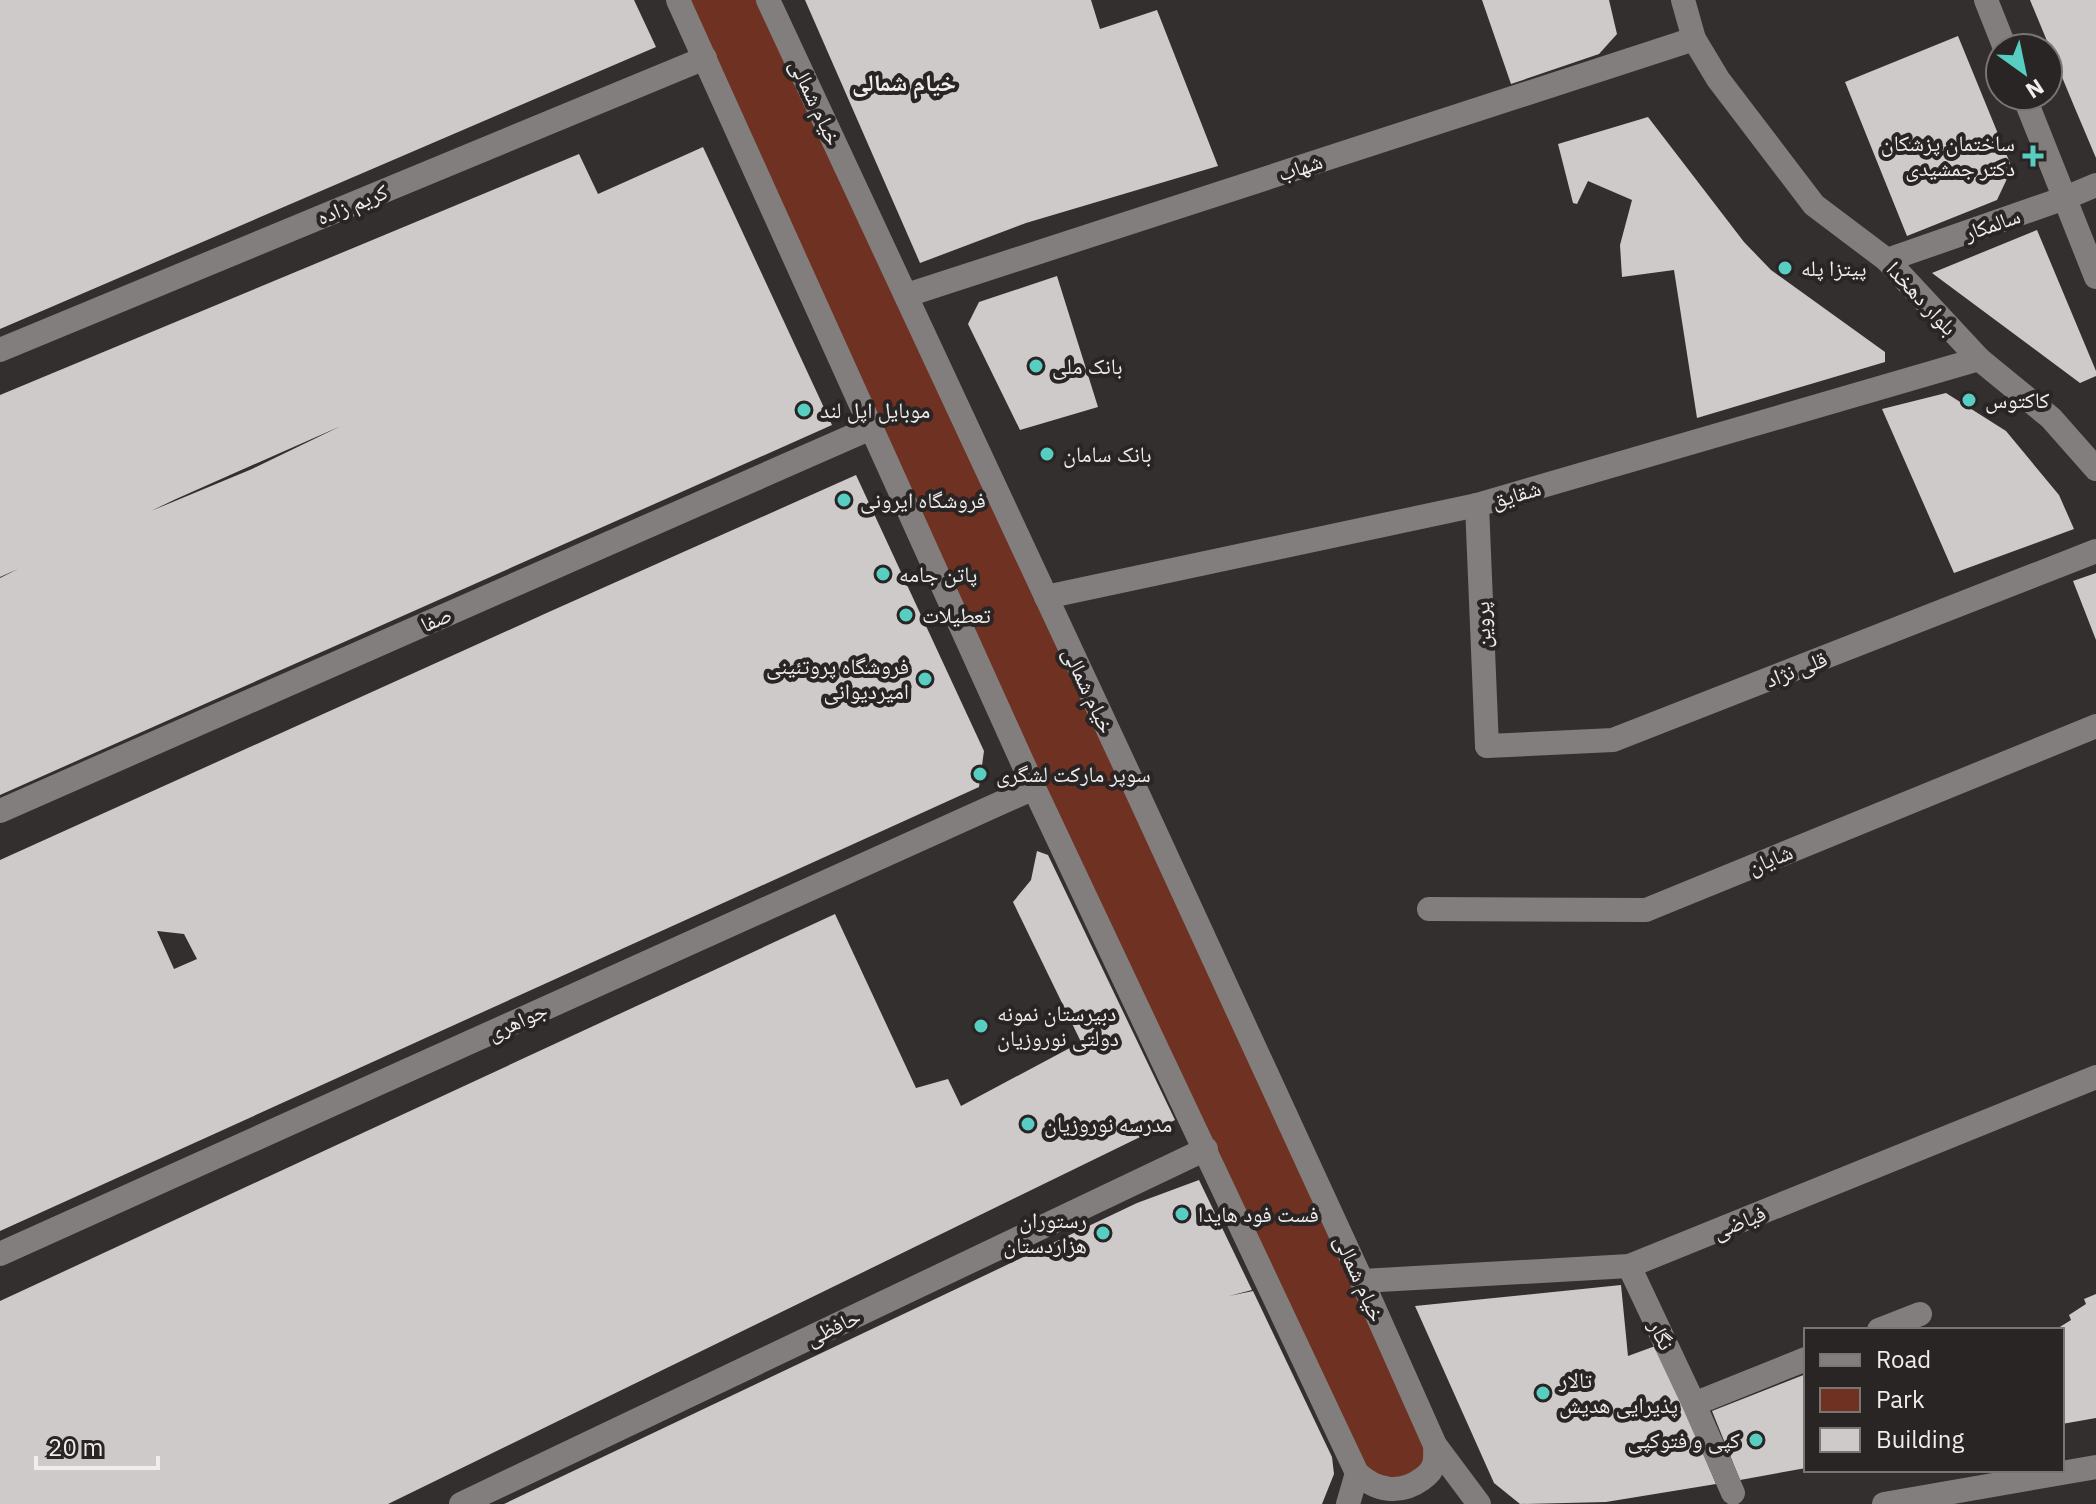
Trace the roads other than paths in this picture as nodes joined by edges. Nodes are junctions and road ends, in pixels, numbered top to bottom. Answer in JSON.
{"nodes":[{"id":1,"x":678,"y":0,"type":"edge"},
{"id":2,"x":768,"y":0,"type":"edge"},
{"id":3,"x":1683,"y":0,"type":"edge"},
{"id":4,"x":1986,"y":0,"type":"edge"},
{"id":5,"x":1999,"y":32,"type":"edge"},
{"id":6,"x":1694,"y":39,"type":"junction"},
{"id":7,"x":705,"y":58,"type":"junction"},
{"id":8,"x":2030,"y":112,"type":"edge"},
{"id":9,"x":2096,"y":185,"type":"edge"},
{"id":10,"x":2065,"y":198,"type":"junction"},
{"id":11,"x":1887,"y":260,"type":"junction"},
{"id":12,"x":2096,"y":277,"type":"edge"},
{"id":13,"x":907,"y":295,"type":"junction"},
{"id":14,"x":0,"y":350,"type":"edge"},
{"id":15,"x":1979,"y":359,"type":"junction"},
{"id":16,"x":871,"y":428,"type":"junction"},
{"id":17,"x":2096,"y":469,"type":"edge"},
{"id":18,"x":1477,"y":505,"type":"junction"},
{"id":19,"x":2096,"y":551,"type":"edge"},
{"id":20,"x":1046,"y":597,"type":"junction"},
{"id":21,"x":2096,"y":726,"type":"edge"},
{"id":22,"x":1487,"y":746,"type":"joint"},
{"id":23,"x":1034,"y":788,"type":"junction"},
{"id":24,"x":0,"y":811,"type":"edge"},
{"id":25,"x":1429,"y":909,"type":"dead end"},
{"id":26,"x":2096,"y":1077,"type":"edge"},
{"id":27,"x":1206,"y":1149,"type":"junction"},
{"id":28,"x":0,"y":1254,"type":"edge"},
{"id":29,"x":1629,"y":1266,"type":"junction"},
{"id":30,"x":1362,"y":1281,"type":"junction"},
{"id":31,"x":1920,"y":1314,"type":"dead end"},
{"id":32,"x":1884,"y":1328,"type":"edge"},
{"id":33,"x":1804,"y":1360,"type":"edge"},
{"id":34,"x":1694,"y":1404,"type":"junction"},
{"id":35,"x":1435,"y":1445,"type":"junction"},
{"id":36,"x":2096,"y":1467,"type":"edge"},
{"id":37,"x":1357,"y":1473,"type":"junction"},
{"id":38,"x":1733,"y":1493,"type":"dead end"},
{"id":39,"x":461,"y":1504,"type":"edge"},
{"id":40,"x":1348,"y":1504,"type":"edge"},
{"id":41,"x":1479,"y":1504,"type":"edge"},
{"id":42,"x":1884,"y":1504,"type":"edge"}],
"edges":[{"from":1,"to":7,"type":"street"},
{"from":2,"to":13,"type":"street","name":"خیام شمالی"},
{"from":3,"to":6,"type":"street","name":"بلوار دهخدا"},
{"from":4,"to":5,"type":"street"},
{"from":6,"to":11,"type":"street","name":"بلوار دهخدا"},
{"from":6,"to":13,"type":"street","name":"شهاب"},
{"from":7,"to":14,"type":"street","name":"کریم زاده"},
{"from":7,"to":16,"type":"street"},
{"from":8,"to":10,"type":"street"},
{"from":9,"to":10,"type":"street","name":"سالمکار"},
{"from":10,"to":11,"type":"street","name":"سالمکار"},
{"from":10,"to":12,"type":"street"},
{"from":11,"to":15,"type":"street","name":"بلوار دهخدا"},
{"from":13,"to":20,"type":"street","name":"خیام شمالی"},
{"from":15,"to":17,"type":"street","name":"بلوار دهخدا"},
{"from":15,"to":18,"type":"street","name":"شقایق"},
{"from":16,"to":23,"type":"street"},
{"from":16,"to":24,"type":"street","name":"صفا"},
{"from":18,"to":20,"type":"street","name":"شقایق"},
{"from":18,"to":22,"type":"street","name":"پروین"},
{"from":19,"to":22,"type":"street","name":"قلی نژاد"},
{"from":20,"to":30,"type":"street","name":"خیام شمالی"},
{"from":21,"to":25,"type":"street","name":"شایان"},
{"from":23,"to":27,"type":"street"},
{"from":23,"to":28,"type":"street","name":"جواهری"},
{"from":26,"to":29,"type":"street","name":"فیاضی"},
{"from":27,"to":37,"type":"street"},
{"from":27,"to":39,"type":"street","name":"حافظی"},
{"from":29,"to":30,"type":"street","name":"فیاضی"},
{"from":29,"to":34,"type":"street","name":"نگار"},
{"from":30,"to":35,"type":"street","name":"خیام شمالی"},
{"from":31,"to":32,"type":"street"},
{"from":33,"to":34,"type":"street"},
{"from":34,"to":38,"type":"street","name":"نگار"},
{"from":35,"to":37,"type":"street"},
{"from":35,"to":41,"type":"street","name":"خیام شمالی"},
{"from":36,"to":42,"type":"street"},
{"from":37,"to":40,"type":"street"}]}
